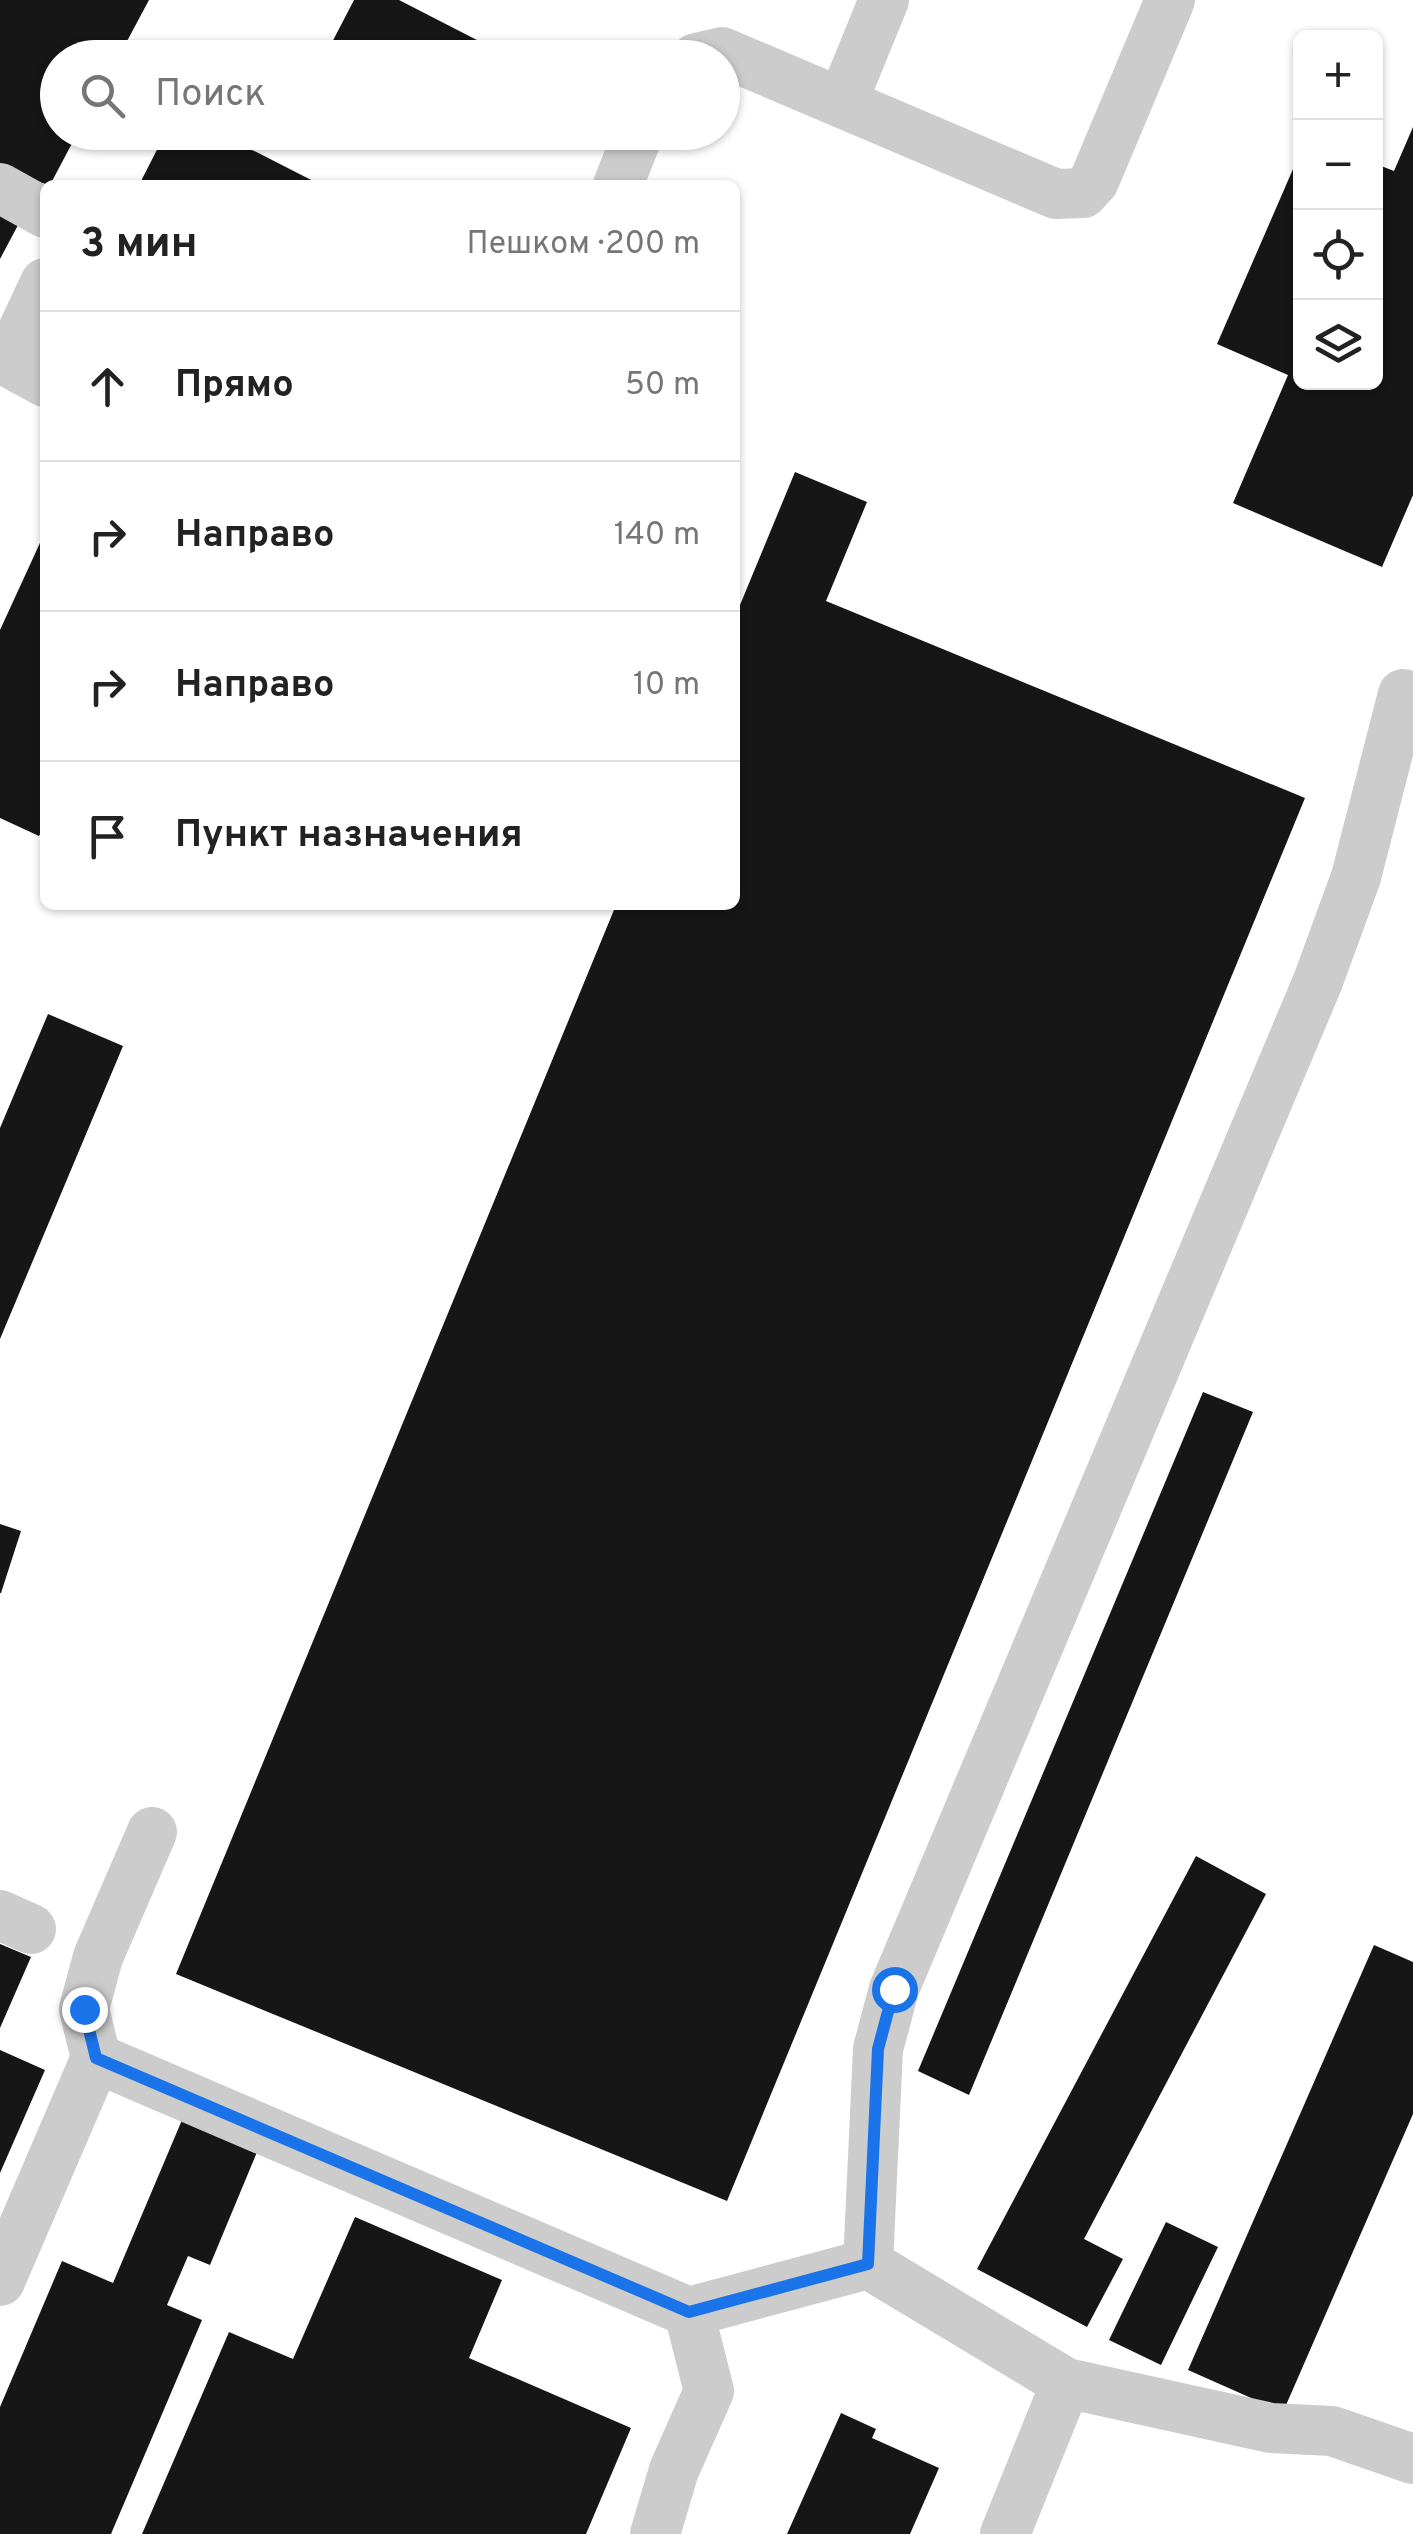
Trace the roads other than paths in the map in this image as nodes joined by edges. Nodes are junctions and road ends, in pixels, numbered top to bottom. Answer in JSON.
{"nodes":[{"id":1,"x":884,"y":0,"type":"edge"},
{"id":2,"x":1170,"y":0,"type":"edge"},
{"id":3,"x":740,"y":60,"type":"edge"},
{"id":4,"x":842,"y":103,"type":"junction"},
{"id":5,"x":632,"y":150,"type":"edge"},
{"id":6,"x":620,"y":180,"type":"edge"},
{"id":7,"x":0,"y":188,"type":"edge"},
{"id":8,"x":40,"y":210,"type":"edge"},
{"id":9,"x":40,"y":294,"type":"edge"},
{"id":10,"x":40,"y":379,"type":"edge"},
{"id":11,"x":1403,"y":694,"type":"dead end"},
{"id":12,"x":1398,"y":782,"type":"edge"},
{"id":13,"x":152,"y":1832,"type":"dead end"},
{"id":14,"x":96,"y":2058,"type":"junction"},
{"id":15,"x":868,"y":2264,"type":"junction"},
{"id":16,"x":0,"y":2282,"type":"edge"},
{"id":17,"x":689,"y":2312,"type":"junction"},
{"id":18,"x":1066,"y":2383,"type":"junction"},
{"id":19,"x":1413,"y":2458,"type":"edge"},
{"id":20,"x":655,"y":2534,"type":"edge"},
{"id":21,"x":1004,"y":2534,"type":"edge"}],
"edges":[{"from":1,"to":4,"type":"street"},
{"from":2,"to":4,"type":"street"},
{"from":3,"to":4,"type":"street"},
{"from":5,"to":6,"type":"street"},
{"from":7,"to":8,"type":"street"},
{"from":9,"to":10,"type":"street"},
{"from":11,"to":12,"type":"street"},
{"from":12,"to":15,"type":"street"},
{"from":13,"to":14,"type":"street"},
{"from":14,"to":16,"type":"street"},
{"from":14,"to":17,"type":"street"},
{"from":15,"to":17,"type":"street"},
{"from":15,"to":18,"type":"street"},
{"from":17,"to":20,"type":"street"},
{"from":18,"to":19,"type":"street"},
{"from":18,"to":21,"type":"street"}]}
